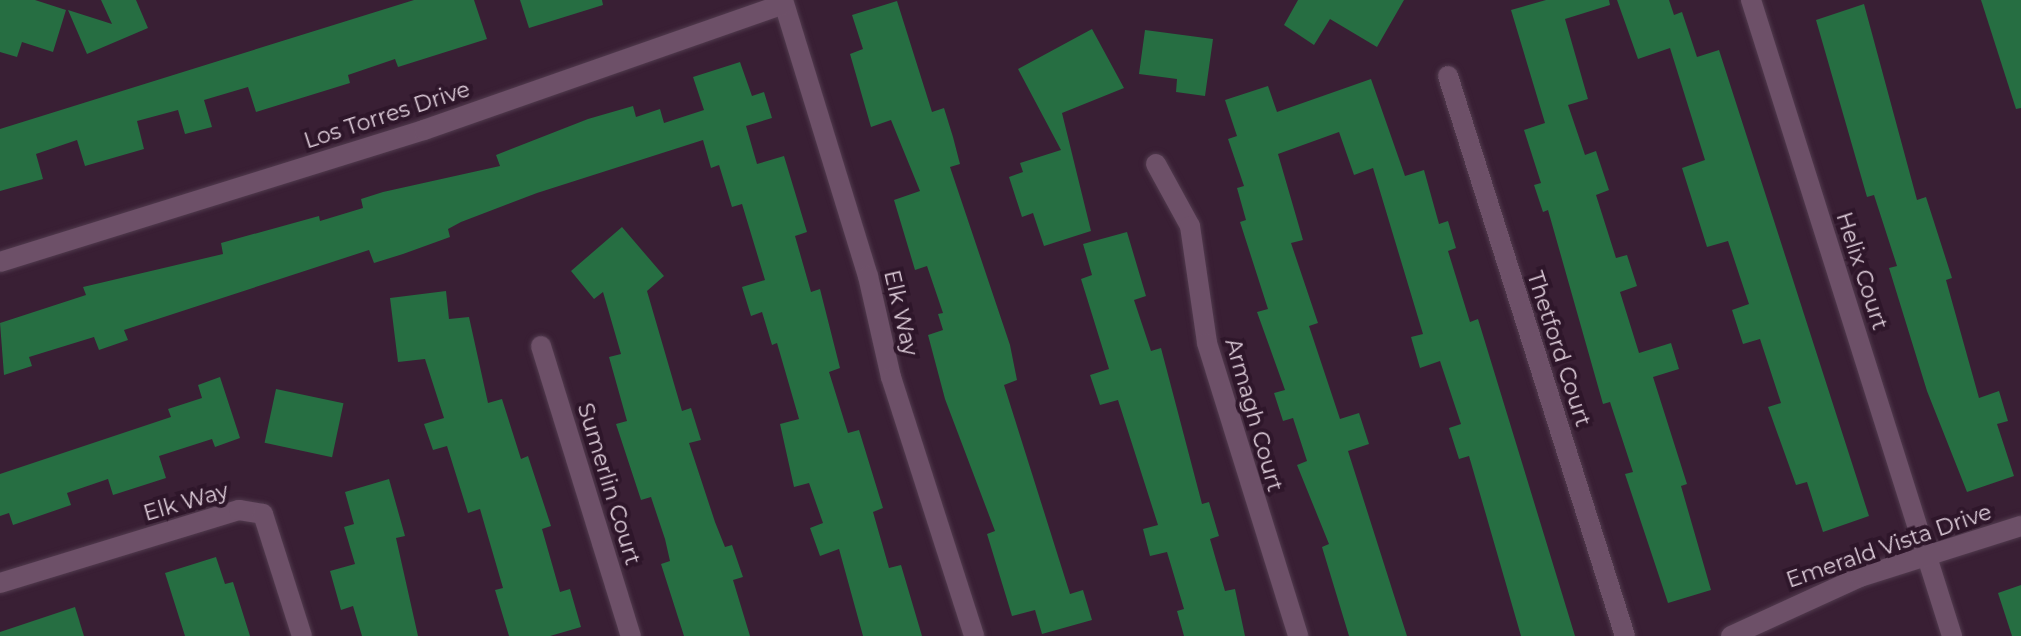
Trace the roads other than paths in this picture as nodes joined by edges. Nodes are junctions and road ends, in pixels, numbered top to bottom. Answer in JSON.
{"nodes":[{"id":1,"x":1751,"y":0,"type":"edge"},
{"id":2,"x":784,"y":2,"type":"edge"},
{"id":3,"x":1448,"y":76,"type":"dead end"},
{"id":4,"x":1156,"y":164,"type":"dead end"},
{"id":5,"x":0,"y":262,"type":"edge"},
{"id":6,"x":541,"y":346,"type":"dead end"},
{"id":7,"x":2021,"y":526,"type":"edge"},
{"id":8,"x":1927,"y":556,"type":"junction"},
{"id":9,"x":0,"y":583,"type":"edge"},
{"id":10,"x":302,"y":636,"type":"edge"},
{"id":11,"x":631,"y":636,"type":"edge"},
{"id":12,"x":974,"y":636,"type":"edge"},
{"id":13,"x":1298,"y":636,"type":"edge"},
{"id":14,"x":1625,"y":636,"type":"edge"},
{"id":15,"x":1731,"y":636,"type":"edge"},
{"id":16,"x":1952,"y":636,"type":"edge"}],
"edges":[{"from":1,"to":8,"type":"street","name":"Helix Court"},
{"from":2,"to":5,"type":"street","name":"Los Torres Drive"},
{"from":2,"to":12,"type":"street","name":"Elk Way"},
{"from":3,"to":14,"type":"street","name":"Thetford Court"},
{"from":4,"to":13,"type":"street","name":"Armagh Court"},
{"from":6,"to":11,"type":"street","name":"Sumerlin Court"},
{"from":7,"to":8,"type":"street","name":"Emerald Vista Drive"},
{"from":8,"to":15,"type":"street","name":"Emerald Vista Drive"},
{"from":8,"to":16,"type":"street","name":"Helix Court"},
{"from":9,"to":10,"type":"street","name":"Elk Way"}]}
